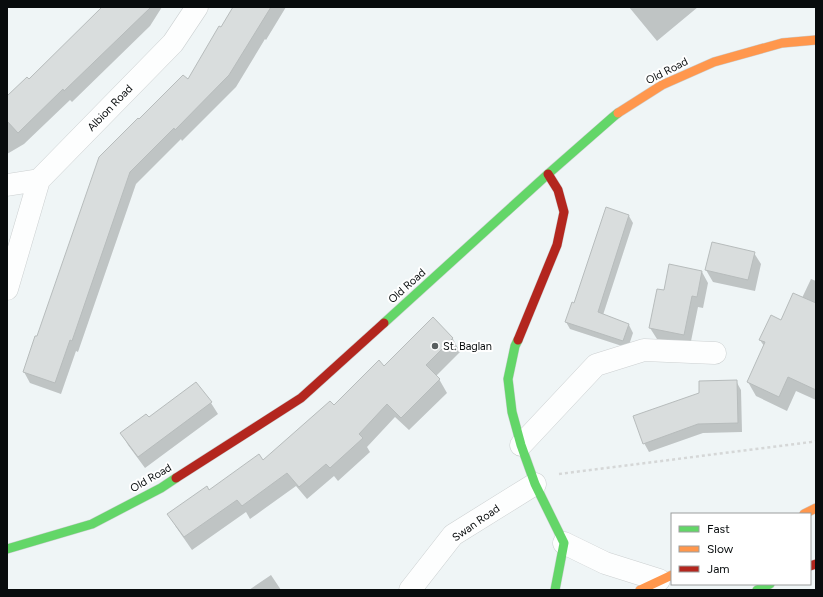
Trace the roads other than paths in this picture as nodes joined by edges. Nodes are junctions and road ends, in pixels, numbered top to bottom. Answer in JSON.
{"nodes":[{"id":1,"x":197,"y":7,"type":"edge"},
{"id":2,"x":816,"y":40,"type":"edge"},
{"id":3,"x":548,"y":174,"type":"junction"},
{"id":4,"x":39,"y":180,"type":"junction"},
{"id":5,"x":7,"y":186,"type":"edge"},
{"id":6,"x":7,"y":289,"type":"edge"},
{"id":7,"x":715,"y":353,"type":"dead end"},
{"id":8,"x":521,"y":445,"type":"junction"},
{"id":9,"x":534,"y":484,"type":"junction"},
{"id":10,"x":816,"y":508,"type":"edge"},
{"id":11,"x":806,"y":513,"type":"edge"},
{"id":12,"x":564,"y":543,"type":"junction"},
{"id":13,"x":7,"y":549,"type":"edge"},
{"id":14,"x":666,"y":577,"type":"edge"},
{"id":15,"x":768,"y":585,"type":"edge"},
{"id":16,"x":410,"y":590,"type":"edge"},
{"id":17,"x":555,"y":590,"type":"edge"},
{"id":18,"x":640,"y":590,"type":"edge"},
{"id":19,"x":757,"y":590,"type":"edge"}],
"edges":[{"from":1,"to":4,"type":"street","name":"Albion Road"},
{"from":2,"to":3,"type":"street","name":"Old Road"},
{"from":3,"to":8,"type":"street"},
{"from":3,"to":13,"type":"street","name":"Old Road"},
{"from":4,"to":5,"type":"street"},
{"from":4,"to":6,"type":"street"},
{"from":7,"to":8,"type":"street"},
{"from":8,"to":9,"type":"street"},
{"from":9,"to":12,"type":"street"},
{"from":9,"to":16,"type":"street","name":"Swan Road"},
{"from":10,"to":11,"type":"street"},
{"from":12,"to":14,"type":"street"},
{"from":12,"to":17,"type":"street"},
{"from":14,"to":18,"type":"street"},
{"from":15,"to":19,"type":"street"}]}
